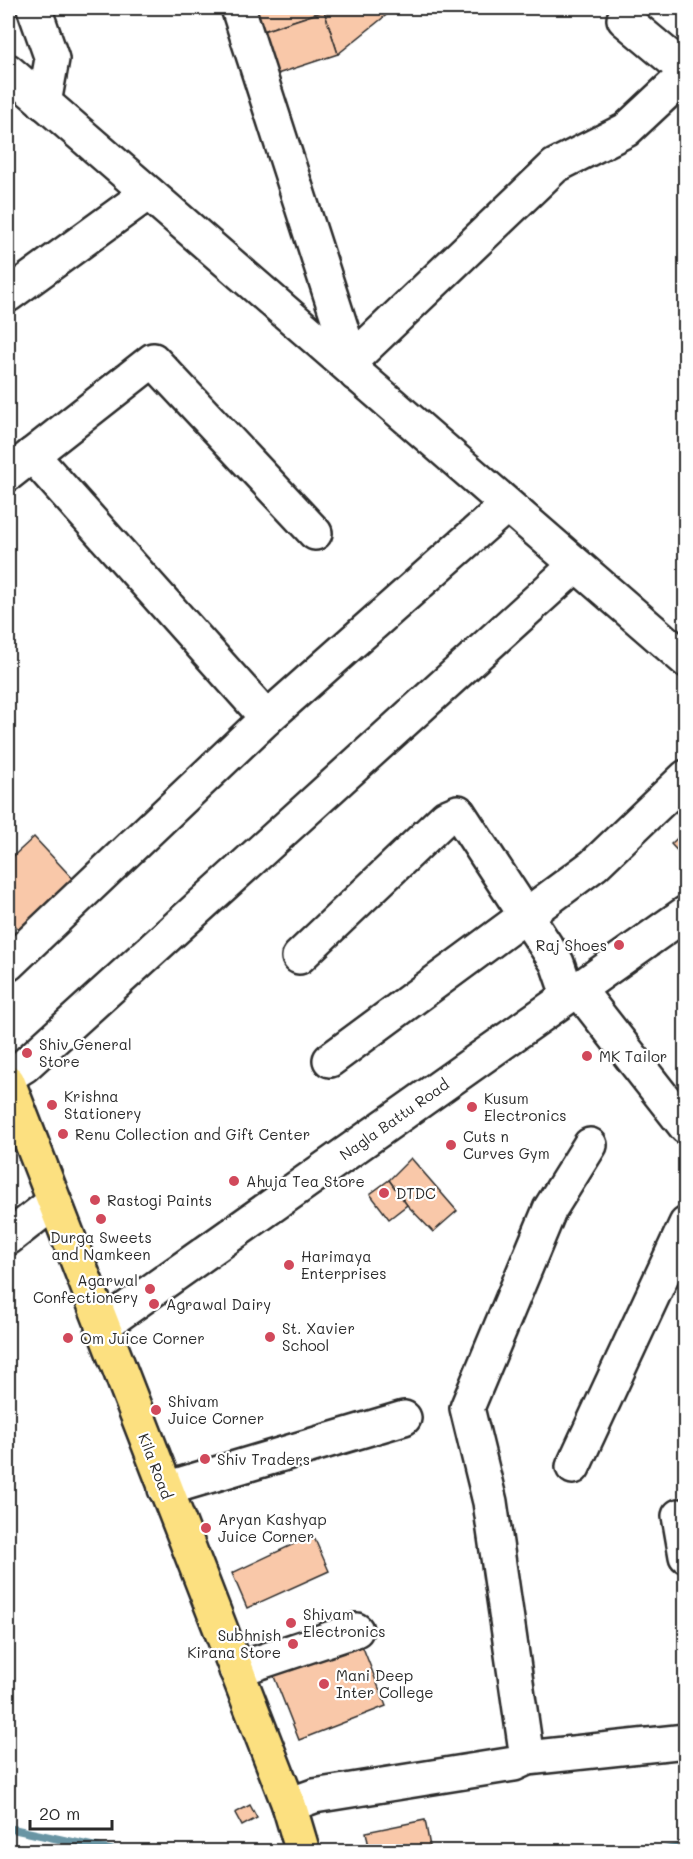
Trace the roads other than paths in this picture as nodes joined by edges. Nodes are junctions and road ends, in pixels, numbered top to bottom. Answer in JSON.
{"nodes":[{"id":1,"x":34,"y":8,"type":"edge"},
{"id":2,"x":238,"y":8,"type":"edge"},
{"id":3,"x":624,"y":19,"type":"dead end"},
{"id":4,"x":8,"y":71,"type":"edge"},
{"id":5,"x":686,"y":72,"type":"edge"},
{"id":6,"x":44,"y":103,"type":"junction"},
{"id":7,"x":148,"y":193,"type":"junction"},
{"id":8,"x":8,"y":295,"type":"edge"},
{"id":9,"x":354,"y":367,"type":"junction"},
{"id":10,"x":20,"y":465,"type":"edge"},
{"id":11,"x":507,"y":505,"type":"junction"},
{"id":12,"x":315,"y":533,"type":"dead end"},
{"id":13,"x":576,"y":565,"type":"junction"},
{"id":14,"x":686,"y":660,"type":"edge"},
{"id":15,"x":267,"y":718,"type":"junction"},
{"id":16,"x":686,"y":777,"type":"edge"},
{"id":17,"x":686,"y":913,"type":"edge"},
{"id":18,"x":527,"y":916,"type":"junction"},
{"id":19,"x":299,"y":957,"type":"dead end"},
{"id":20,"x":8,"y":964,"type":"edge"},
{"id":21,"x":573,"y":992,"type":"junction"},
{"id":22,"x":330,"y":1060,"type":"dead end"},
{"id":23,"x":8,"y":1076,"type":"edge"},
{"id":24,"x":8,"y":1082,"type":"edge"},
{"id":25,"x":686,"y":1127,"type":"edge"},
{"id":26,"x":590,"y":1145,"type":"dead end"},
{"id":27,"x":54,"y":1202,"type":"junction"},
{"id":28,"x":686,"y":1224,"type":"edge"},
{"id":29,"x":8,"y":1238,"type":"edge"},
{"id":30,"x":675,"y":1270,"type":"edge"},
{"id":31,"x":102,"y":1326,"type":"junction"},
{"id":32,"x":404,"y":1418,"type":"dead end"},
{"id":33,"x":573,"y":1467,"type":"dead end"},
{"id":34,"x":165,"y":1490,"type":"junction"},
{"id":35,"x":679,"y":1516,"type":"dead end"},
{"id":36,"x":686,"y":1556,"type":"edge"},
{"id":37,"x":356,"y":1630,"type":"dead end"},
{"id":38,"x":236,"y":1670,"type":"junction"},
{"id":39,"x":686,"y":1742,"type":"edge"},
{"id":40,"x":527,"y":1758,"type":"junction"},
{"id":41,"x":289,"y":1805,"type":"junction"},
{"id":42,"x":303,"y":1851,"type":"edge"}],
"edges":[{"from":1,"to":6,"type":"street"},
{"from":2,"to":9,"type":"street"},
{"from":3,"to":5,"type":"street"},
{"from":4,"to":6,"type":"street"},
{"from":5,"to":9,"type":"street"},
{"from":6,"to":7,"type":"street"},
{"from":7,"to":8,"type":"street"},
{"from":7,"to":9,"type":"street"},
{"from":9,"to":11,"type":"street"},
{"from":10,"to":12,"type":"street"},
{"from":10,"to":15,"type":"street"},
{"from":11,"to":13,"type":"street"},
{"from":11,"to":15,"type":"street"},
{"from":13,"to":14,"type":"street"},
{"from":13,"to":23,"type":"street"},
{"from":15,"to":20,"type":"street"},
{"from":16,"to":18,"type":"street"},
{"from":17,"to":21,"type":"street","name":"Nagla Battu Road"},
{"from":18,"to":19,"type":"street"},
{"from":18,"to":21,"type":"street"},
{"from":18,"to":22,"type":"street"},
{"from":21,"to":25,"type":"street"},
{"from":21,"to":31,"type":"street","name":"Nagla Battu Road"},
{"from":24,"to":27,"type":"main road","name":"Kila Road"},
{"from":26,"to":40,"type":"street"},
{"from":27,"to":29,"type":"street"},
{"from":27,"to":31,"type":"main road","name":"Kila Road"},
{"from":28,"to":30,"type":"street"},
{"from":30,"to":33,"type":"street"},
{"from":31,"to":34,"type":"main road","name":"Kila Road"},
{"from":32,"to":34,"type":"street"},
{"from":34,"to":38,"type":"main road","name":"Kila Road"},
{"from":35,"to":36,"type":"street"},
{"from":37,"to":38,"type":"street"},
{"from":38,"to":41,"type":"main road","name":"Kila Road"},
{"from":39,"to":40,"type":"street"},
{"from":40,"to":41,"type":"street"},
{"from":41,"to":42,"type":"main road","name":"Kila Road"}]}
